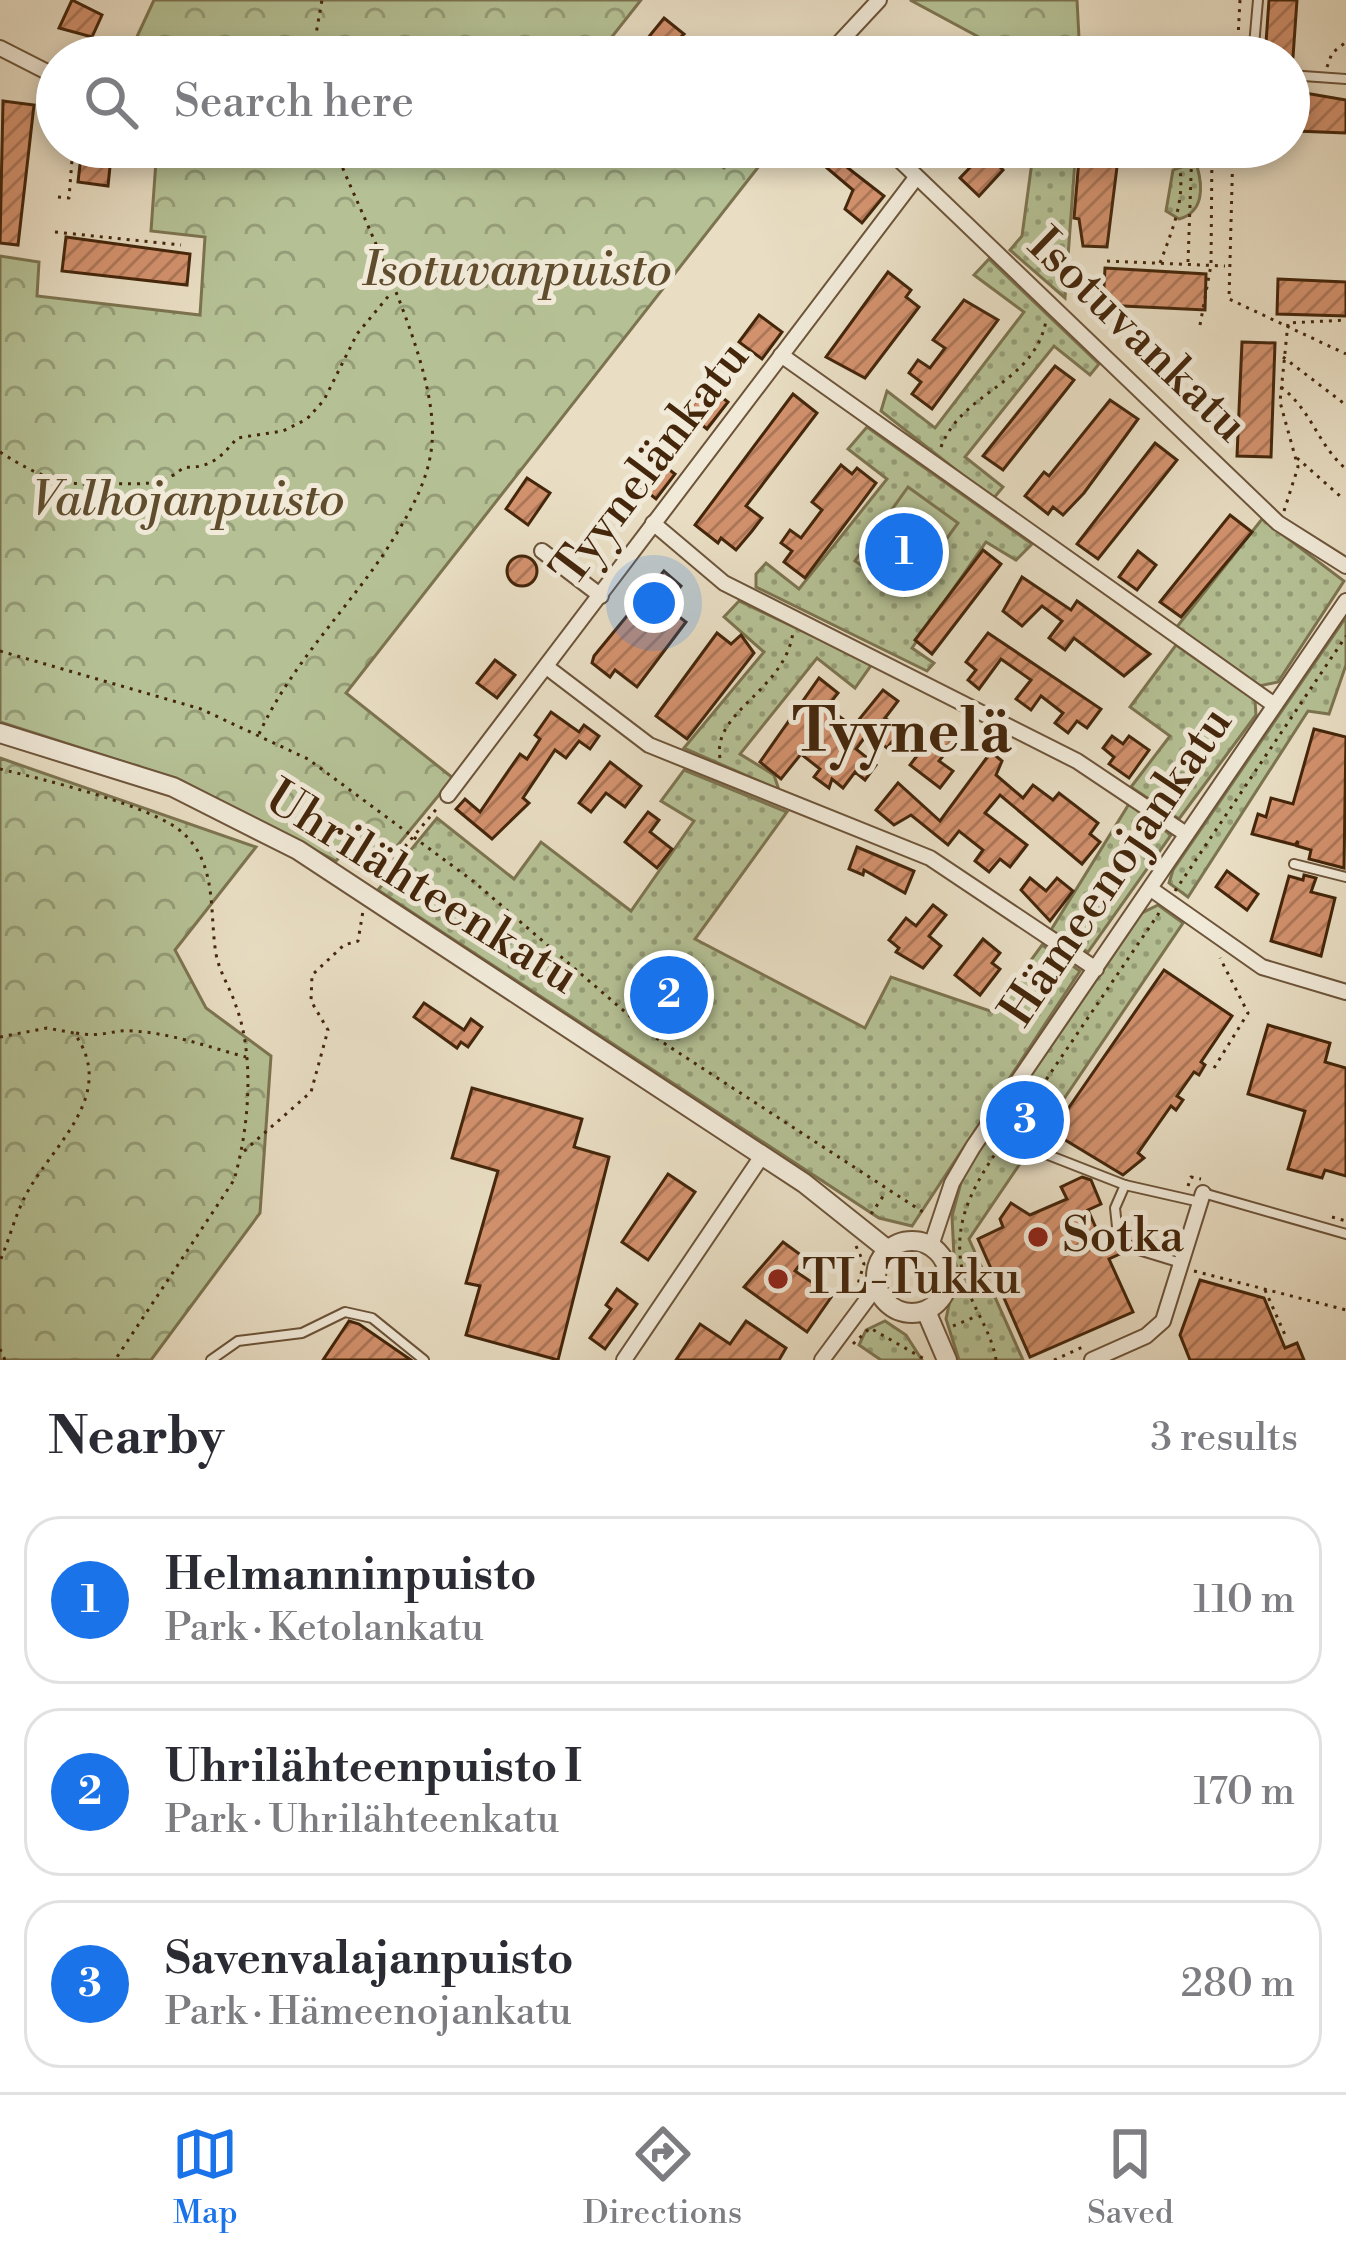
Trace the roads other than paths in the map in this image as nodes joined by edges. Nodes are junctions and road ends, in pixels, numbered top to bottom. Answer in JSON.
{"nodes":[{"id":1,"x":879,"y":0,"type":"edge"},
{"id":2,"x":1258,"y":0,"type":"edge"},
{"id":3,"x":846,"y":36,"type":"edge"},
{"id":4,"x":1255,"y":36,"type":"edge"},
{"id":5,"x":0,"y":48,"type":"edge"},
{"id":6,"x":36,"y":66,"type":"edge"},
{"id":7,"x":1310,"y":77,"type":"edge"},
{"id":8,"x":1346,"y":79,"type":"edge"},
{"id":9,"x":905,"y":168,"type":"edge"},
{"id":10,"x":915,"y":179,"type":"junction"},
{"id":11,"x":782,"y":356,"type":"junction"},
{"id":12,"x":653,"y":523,"type":"junction"},
{"id":13,"x":542,"y":551,"type":"dead end"},
{"id":14,"x":1346,"y":566,"type":"edge"},
{"id":15,"x":601,"y":596,"type":"junction"},
{"id":16,"x":1346,"y":601,"type":"edge"},
{"id":17,"x":548,"y":668,"type":"junction"},
{"id":18,"x":1273,"y":704,"type":"junction"},
{"id":19,"x":0,"y":733,"type":"edge"},
{"id":20,"x":448,"y":795,"type":"road end"},
{"id":21,"x":1186,"y":834,"type":"junction"},
{"id":22,"x":1294,"y":864,"type":"dead end"},
{"id":23,"x":1346,"y":878,"type":"edge"},
{"id":24,"x":1151,"y":889,"type":"junction"},
{"id":25,"x":1096,"y":969,"type":"junction"},
{"id":26,"x":1346,"y":992,"type":"edge"},
{"id":27,"x":991,"y":1121,"type":"junction"},
{"id":28,"x":762,"y":1156,"type":"junction"},
{"id":29,"x":1125,"y":1185,"type":"junction"},
{"id":30,"x":1201,"y":1197,"type":"junction"},
{"id":31,"x":1346,"y":1234,"type":"edge"},
{"id":32,"x":931,"y":1246,"type":"junction"},
{"id":33,"x":888,"y":1250,"type":"junction"},
{"id":34,"x":1181,"y":1271,"type":"junction"},
{"id":35,"x":877,"y":1286,"type":"junction"},
{"id":36,"x":926,"y":1311,"type":"junction"},
{"id":37,"x":1091,"y":1352,"type":"edge"},
{"id":38,"x":211,"y":1360,"type":"edge"},
{"id":39,"x":424,"y":1360,"type":"edge"},
{"id":40,"x":624,"y":1360,"type":"edge"},
{"id":41,"x":822,"y":1360,"type":"edge"},
{"id":42,"x":946,"y":1360,"type":"edge"}],
"edges":[{"from":1,"to":3,"type":"street"},
{"from":2,"to":4,"type":"lane"},
{"from":5,"to":6,"type":"street"},
{"from":7,"to":8,"type":"lane"},
{"from":9,"to":10,"type":"street","name":"Isotuvankatu"},
{"from":10,"to":11,"type":"street","name":"Tyynelänkatu"},
{"from":10,"to":14,"type":"street","name":"Isotuvankatu"},
{"from":11,"to":12,"type":"street","name":"Tyynelänkatu"},
{"from":11,"to":18,"type":"street"},
{"from":12,"to":15,"type":"street","name":"Tyynelänkatu"},
{"from":12,"to":21,"type":"street"},
{"from":13,"to":15,"type":"street"},
{"from":15,"to":17,"type":"street","name":"Tyynelänkatu"},
{"from":16,"to":18,"type":"street","name":"Hämeenojankatu"},
{"from":17,"to":20,"type":"street","name":"Tyynelänkatu"},
{"from":17,"to":25,"type":"street"},
{"from":18,"to":21,"type":"street","name":"Hämeenojankatu"},
{"from":19,"to":28,"type":"street","name":"Uhrilähteenkatu"},
{"from":21,"to":24,"type":"street","name":"Hämeenojankatu"},
{"from":22,"to":23,"type":"lane"},
{"from":24,"to":25,"type":"street","name":"Hämeenojankatu"},
{"from":24,"to":26,"type":"street"},
{"from":25,"to":27,"type":"street","name":"Hämeenojankatu"},
{"from":27,"to":29,"type":"lane"},
{"from":27,"to":32,"type":"street","name":"Hämeenojankatu"},
{"from":28,"to":33,"type":"street","name":"Uhrilähteenkatu"},
{"from":28,"to":40,"type":"street"},
{"from":29,"to":30,"type":"lane"},
{"from":29,"to":34,"type":"lane"},
{"from":30,"to":31,"type":"lane"},
{"from":30,"to":34,"type":"street"},
{"from":32,"to":33,"type":"street"},
{"from":32,"to":36,"type":"street"},
{"from":33,"to":35,"type":"street"},
{"from":34,"to":37,"type":"street"},
{"from":35,"to":36,"type":"street"},
{"from":35,"to":41,"type":"street"},
{"from":36,"to":42,"type":"street"},
{"from":38,"to":39,"type":"lane"}]}
